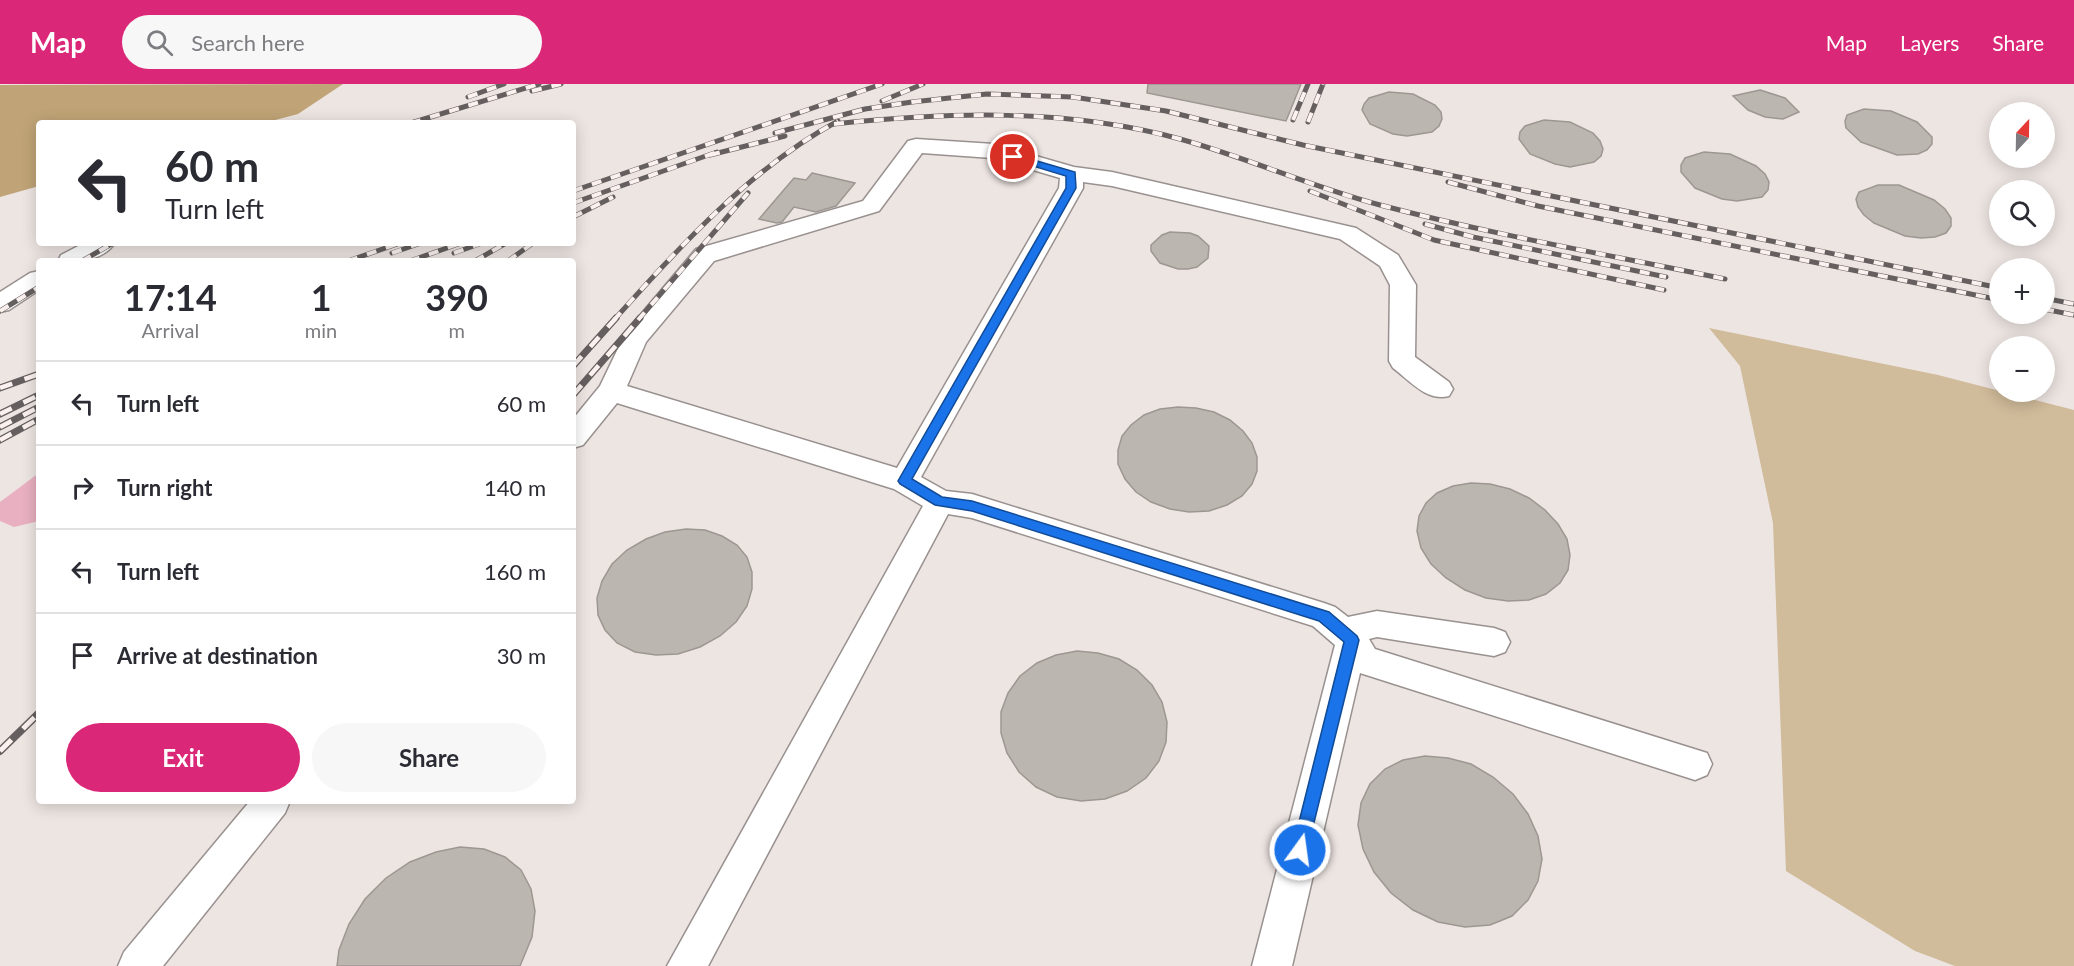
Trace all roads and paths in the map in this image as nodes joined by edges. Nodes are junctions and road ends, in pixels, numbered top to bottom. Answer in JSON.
{"nodes":[{"id":1,"x":1072,"y":174,"type":"junction"},
{"id":2,"x":97,"y":246,"type":"edge"},
{"id":3,"x":75,"y":258,"type":"edge"},
{"id":4,"x":36,"y":281,"type":"edge"},
{"id":5,"x":0,"y":304,"type":"edge"},
{"id":6,"x":1439,"y":389,"type":"dead end"},
{"id":7,"x":611,"y":391,"type":"junction"},
{"id":8,"x":576,"y":434,"type":"edge"},
{"id":9,"x":904,"y":481,"type":"junction"},
{"id":10,"x":940,"y":502,"type":"junction"},
{"id":11,"x":1352,"y":640,"type":"junction"},
{"id":12,"x":1494,"y":642,"type":"dead end"},
{"id":13,"x":1695,"y":764,"type":"dead end"},
{"id":14,"x":270,"y":804,"type":"edge"},
{"id":15,"x":138,"y":966,"type":"edge"},
{"id":16,"x":687,"y":966,"type":"edge"},
{"id":17,"x":1272,"y":966,"type":"edge"}],
"edges":[{"from":1,"to":6,"type":"lane"},
{"from":1,"to":7,"type":"lane"},
{"from":1,"to":9,"type":"lane"},
{"from":2,"to":3,"type":"lane"},
{"from":4,"to":5,"type":"lane"},
{"from":7,"to":8,"type":"lane"},
{"from":7,"to":9,"type":"lane"},
{"from":9,"to":10,"type":"lane"},
{"from":10,"to":11,"type":"lane"},
{"from":10,"to":16,"type":"lane"},
{"from":11,"to":12,"type":"lane"},
{"from":11,"to":13,"type":"lane"},
{"from":11,"to":17,"type":"lane"},
{"from":14,"to":15,"type":"lane"}]}
